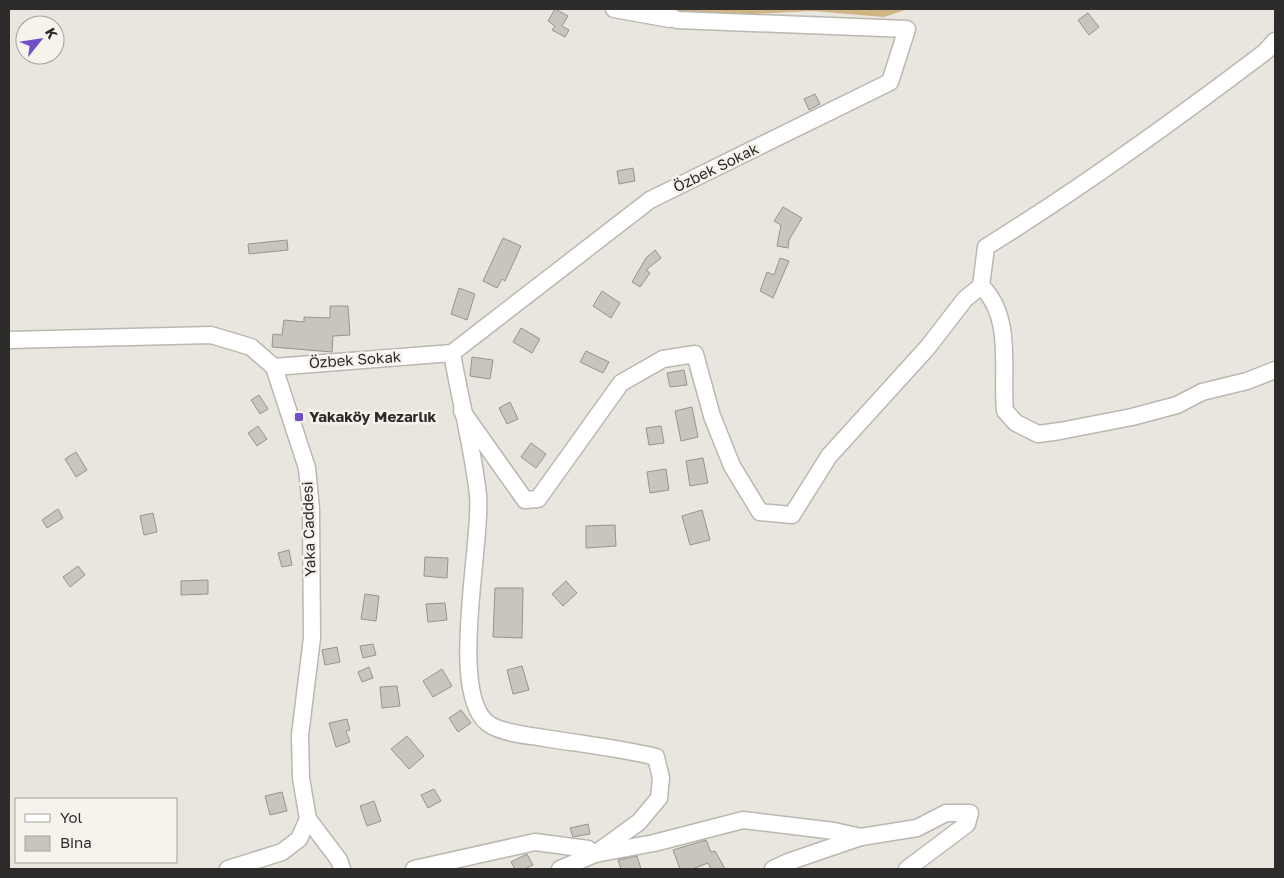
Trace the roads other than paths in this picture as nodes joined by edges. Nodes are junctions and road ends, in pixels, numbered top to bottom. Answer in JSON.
{"nodes":[{"id":1,"x":614,"y":9,"type":"edge"},
{"id":2,"x":657,"y":9,"type":"edge"},
{"id":3,"x":677,"y":20,"type":"junction"},
{"id":4,"x":1275,"y":41,"type":"edge"},
{"id":5,"x":981,"y":286,"type":"junction"},
{"id":6,"x":9,"y":340,"type":"edge"},
{"id":7,"x":452,"y":353,"type":"junction"},
{"id":8,"x":274,"y":366,"type":"junction"},
{"id":9,"x":1275,"y":370,"type":"edge"},
{"id":10,"x":462,"y":411,"type":"junction"},
{"id":11,"x":308,"y":819,"type":"junction"},
{"id":12,"x":861,"y":837,"type":"junction"},
{"id":13,"x":595,"y":854,"type":"junction"},
{"id":14,"x":233,"y":869,"type":"edge"},
{"id":15,"x":342,"y":869,"type":"edge"},
{"id":16,"x":414,"y":869,"type":"edge"},
{"id":17,"x":560,"y":869,"type":"edge"},
{"id":18,"x":773,"y":869,"type":"edge"},
{"id":19,"x":907,"y":869,"type":"edge"}],
"edges":[{"from":1,"to":3,"type":"street"},
{"from":2,"to":3,"type":"street","name":"Özbek Sokak"},
{"from":3,"to":7,"type":"street","name":"Özbek Sokak"},
{"from":4,"to":5,"type":"street"},
{"from":5,"to":9,"type":"street"},
{"from":5,"to":10,"type":"street"},
{"from":6,"to":8,"type":"street"},
{"from":7,"to":8,"type":"street","name":"Özbek Sokak"},
{"from":7,"to":10,"type":"street"},
{"from":8,"to":11,"type":"street","name":"Yaka Caddesi"},
{"from":10,"to":13,"type":"street"},
{"from":11,"to":14,"type":"street"},
{"from":11,"to":15,"type":"street","name":"Yaka Caddesi"},
{"from":12,"to":13,"type":"street"},
{"from":12,"to":18,"type":"street"},
{"from":12,"to":19,"type":"street"},
{"from":13,"to":16,"type":"street"},
{"from":13,"to":17,"type":"street"}]}
